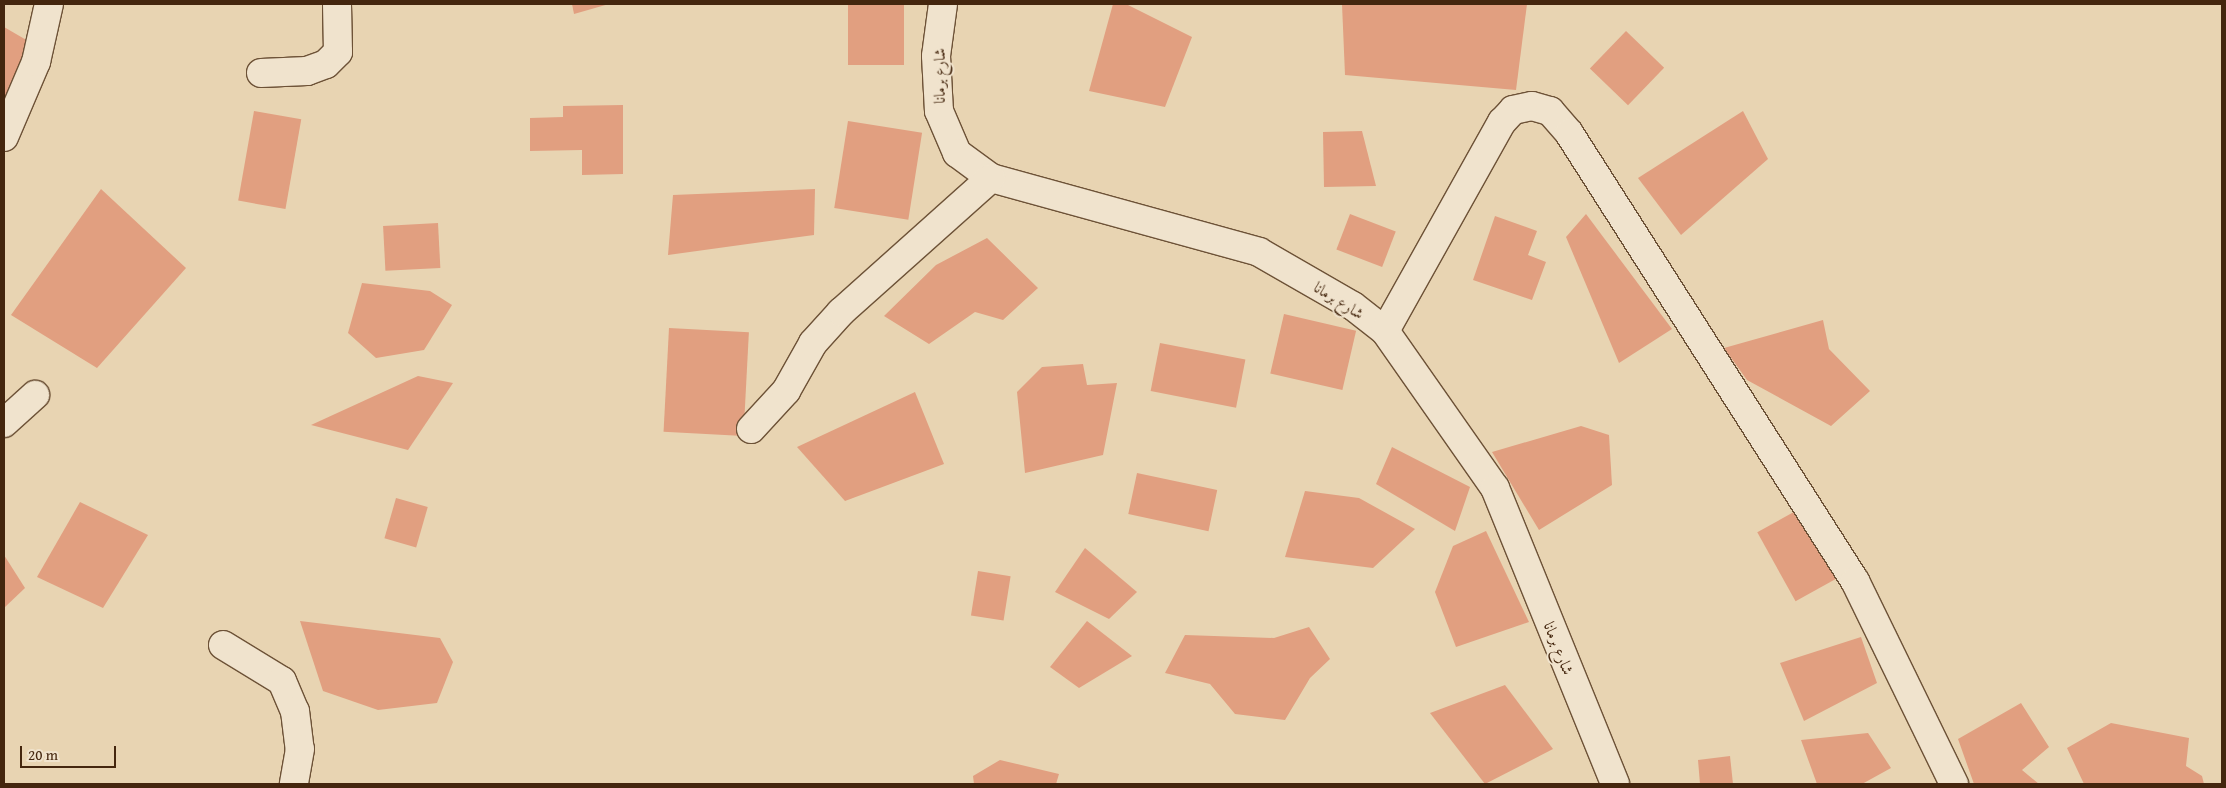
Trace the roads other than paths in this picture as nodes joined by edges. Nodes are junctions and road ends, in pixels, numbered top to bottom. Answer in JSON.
{"nodes":[{"id":1,"x":49,"y":4,"type":"edge"},
{"id":2,"x":337,"y":4,"type":"edge"},
{"id":3,"x":944,"y":4,"type":"edge"},
{"id":4,"x":261,"y":73,"type":"dead end"},
{"id":5,"x":4,"y":137,"type":"edge"},
{"id":6,"x":991,"y":178,"type":"junction"},
{"id":7,"x":1385,"y":331,"type":"junction"},
{"id":8,"x":35,"y":395,"type":"dead end"},
{"id":9,"x":4,"y":423,"type":"edge"},
{"id":10,"x":751,"y":430,"type":"dead end"},
{"id":11,"x":223,"y":645,"type":"dead end"},
{"id":12,"x":294,"y":784,"type":"edge"},
{"id":13,"x":1615,"y":784,"type":"edge"},
{"id":14,"x":1954,"y":784,"type":"edge"}],
"edges":[{"from":1,"to":5,"type":"street"},
{"from":2,"to":4,"type":"street"},
{"from":3,"to":6,"type":"street","name":"شارع برمانا"},
{"from":6,"to":7,"type":"street","name":"شارع برمانا"},
{"from":6,"to":10,"type":"street"},
{"from":7,"to":13,"type":"street","name":"شارع برمانا"},
{"from":7,"to":14,"type":"street"},
{"from":8,"to":9,"type":"street"},
{"from":11,"to":12,"type":"street"}]}
